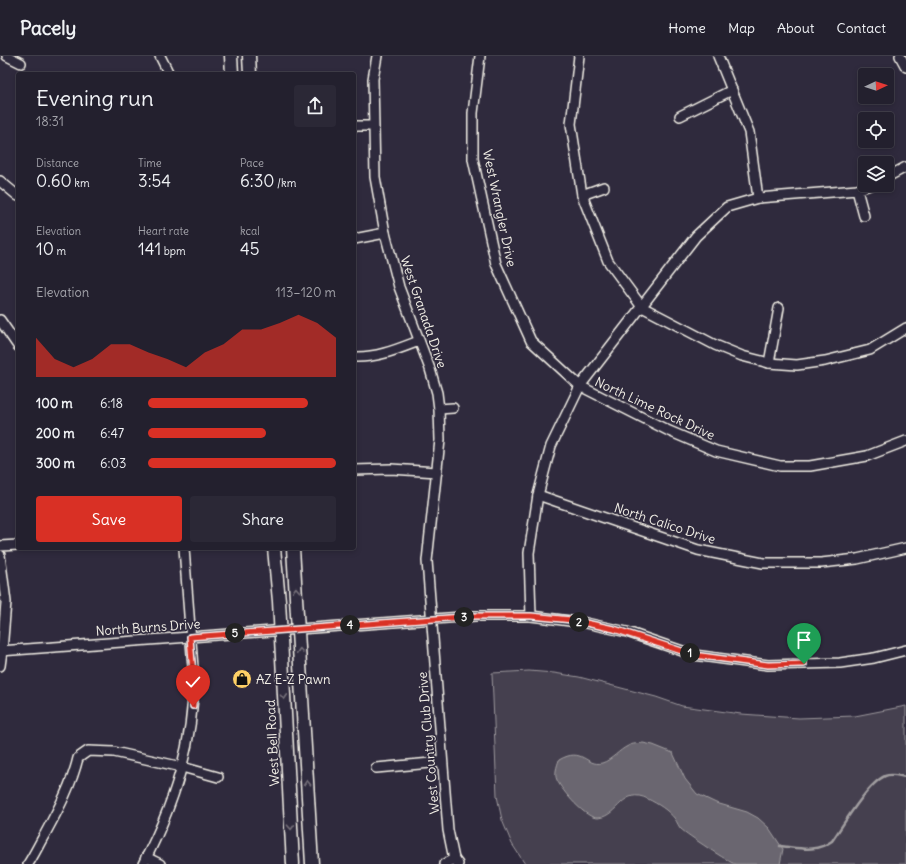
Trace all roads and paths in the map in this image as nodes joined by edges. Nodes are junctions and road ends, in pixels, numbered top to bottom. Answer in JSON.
{"nodes":[{"id":1,"x":7,"y":56,"type":"edge"},
{"id":2,"x":160,"y":56,"type":"edge"},
{"id":3,"x":231,"y":56,"type":"edge"},
{"id":4,"x":249,"y":56,"type":"edge"},
{"id":5,"x":377,"y":56,"type":"edge"},
{"id":6,"x":480,"y":56,"type":"edge"},
{"id":7,"x":579,"y":56,"type":"edge"},
{"id":8,"x":718,"y":56,"type":"edge"},
{"id":9,"x":900,"y":56,"type":"edge"},
{"id":10,"x":21,"y":63,"type":"dead end"},
{"id":11,"x":906,"y":67,"type":"edge"},
{"id":12,"x":168,"y":72,"type":"edge"},
{"id":13,"x":232,"y":72,"type":"edge"},
{"id":14,"x":250,"y":72,"type":"edge"},
{"id":15,"x":732,"y":90,"type":"junction"},
{"id":16,"x":680,"y":116,"type":"dead end"},
{"id":17,"x":356,"y":126,"type":"edge"},
{"id":18,"x":373,"y":126,"type":"junction"},
{"id":19,"x":906,"y":167,"type":"edge"},
{"id":20,"x":894,"y":173,"type":"edge"},
{"id":21,"x":0,"y":181,"type":"edge"},
{"id":22,"x":604,"y":187,"type":"dead end"},
{"id":23,"x":857,"y":190,"type":"joint"},
{"id":24,"x":16,"y":194,"type":"edge"},
{"id":25,"x":582,"y":195,"type":"junction"},
{"id":26,"x":758,"y":198,"type":"junction"},
{"id":27,"x":864,"y":216,"type":"dead end"},
{"id":28,"x":385,"y":233,"type":"junction"},
{"id":29,"x":356,"y":239,"type":"edge"},
{"id":30,"x":642,"y":307,"type":"junction"},
{"id":31,"x":779,"y":308,"type":"dead end"},
{"id":32,"x":0,"y":320,"type":"edge"},
{"id":33,"x":906,"y":328,"type":"edge"},
{"id":34,"x":419,"y":340,"type":"junction"},
{"id":35,"x":16,"y":343,"type":"edge"},
{"id":36,"x":356,"y":357,"type":"edge"},
{"id":37,"x":769,"y":363,"type":"junction"},
{"id":38,"x":580,"y":386,"type":"junction"},
{"id":39,"x":453,"y":408,"type":"dead end"},
{"id":40,"x":439,"y":409,"type":"junction"},
{"id":41,"x":906,"y":441,"type":"edge"},
{"id":42,"x":356,"y":470,"type":"edge"},
{"id":43,"x":437,"y":472,"type":"junction"},
{"id":44,"x":538,"y":495,"type":"junction"},
{"id":45,"x":16,"y":545,"type":"edge"},
{"id":46,"x":0,"y":546,"type":"edge"},
{"id":47,"x":906,"y":548,"type":"edge"},
{"id":48,"x":184,"y":550,"type":"edge"},
{"id":49,"x":274,"y":550,"type":"edge"},
{"id":50,"x":293,"y":550,"type":"edge"},
{"id":51,"x":0,"y":555,"type":"edge"},
{"id":52,"x":531,"y":616,"type":"junction"},
{"id":53,"x":431,"y":619,"type":"junction"},
{"id":54,"x":298,"y":629,"type":"junction"},
{"id":55,"x":280,"y":630,"type":"junction"},
{"id":56,"x":190,"y":637,"type":"junction"},
{"id":57,"x":906,"y":650,"type":"edge"},
{"id":58,"x":1,"y":651,"type":"edge"},
{"id":59,"x":0,"y":666,"type":"edge"},
{"id":60,"x":442,"y":762,"type":"junction"},
{"id":61,"x":182,"y":767,"type":"junction"},
{"id":62,"x":376,"y":768,"type":"dead end"},
{"id":63,"x":218,"y":777,"type":"dead end"},
{"id":64,"x":145,"y":861,"type":"edge"},
{"id":65,"x":456,"y":861,"type":"edge"},
{"id":66,"x":28,"y":864,"type":"edge"},
{"id":67,"x":160,"y":864,"type":"edge"},
{"id":68,"x":293,"y":864,"type":"edge"},
{"id":69,"x":312,"y":864,"type":"edge"},
{"id":70,"x":444,"y":864,"type":"edge"}],
"edges":[{"from":1,"to":10,"type":"street"},
{"from":2,"to":12,"type":"street"},
{"from":3,"to":13,"type":"main road"},
{"from":4,"to":14,"type":"main road"},
{"from":5,"to":18,"type":"street","name":"West Granada Drive"},
{"from":6,"to":38,"type":"street","name":"West Wrangler Drive"},
{"from":7,"to":25,"type":"street"},
{"from":8,"to":15,"type":"street"},
{"from":9,"to":11,"type":"street"},
{"from":15,"to":16,"type":"street"},
{"from":15,"to":26,"type":"street"},
{"from":17,"to":18,"type":"street"},
{"from":18,"to":28,"type":"street","name":"West Granada Drive"},
{"from":19,"to":20,"type":"street"},
{"from":21,"to":24,"type":"street"},
{"from":22,"to":25,"type":"street"},
{"from":23,"to":26,"type":"street"},
{"from":23,"to":27,"type":"street"},
{"from":25,"to":30,"type":"street"},
{"from":26,"to":30,"type":"street"},
{"from":28,"to":29,"type":"street"},
{"from":28,"to":34,"type":"street","name":"West Granada Drive"},
{"from":30,"to":37,"type":"street"},
{"from":30,"to":38,"type":"street"},
{"from":31,"to":37,"type":"street"},
{"from":32,"to":35,"type":"street"},
{"from":33,"to":37,"type":"street"},
{"from":34,"to":36,"type":"street"},
{"from":34,"to":40,"type":"street","name":"West Granada Drive"},
{"from":38,"to":41,"type":"street","name":"North Lime Rock Drive"},
{"from":38,"to":44,"type":"street"},
{"from":39,"to":40,"type":"street"},
{"from":40,"to":43,"type":"street","name":"West Granada Drive"},
{"from":42,"to":43,"type":"street"},
{"from":43,"to":53,"type":"street","name":"West Granada Drive"},
{"from":44,"to":47,"type":"street","name":"North Calico Drive"},
{"from":44,"to":52,"type":"street"},
{"from":45,"to":46,"type":"street"},
{"from":48,"to":56,"type":"street"},
{"from":49,"to":55,"type":"main road","name":"West Bell Road"},
{"from":54,"to":50,"type":"main road","one_way":true},
{"from":51,"to":58,"type":"street"},
{"from":52,"to":53,"type":"street","name":"North Burns Drive"},
{"from":52,"to":57,"type":"street","name":"North Burns Drive"},
{"from":53,"to":54,"type":"street","name":"North Burns Drive"},
{"from":53,"to":60,"type":"street","name":"West Country Club Drive"},
{"from":54,"to":55,"type":"street","name":"North Burns Drive"},
{"from":69,"to":54,"type":"main road","one_way":true},
{"from":55,"to":56,"type":"street","name":"North Burns Drive"},
{"from":55,"to":68,"type":"main road","name":"West Bell Road","one_way":true},
{"from":56,"to":58,"type":"street","name":"North Burns Drive"},
{"from":56,"to":61,"type":"street"},
{"from":58,"to":59,"type":"street"},
{"from":60,"to":62,"type":"street"},
{"from":60,"to":65,"type":"street","name":"West Country Club Drive"},
{"from":61,"to":63,"type":"street"},
{"from":61,"to":64,"type":"street"},
{"from":61,"to":66,"type":"street"},
{"from":64,"to":67,"type":"street"},
{"from":65,"to":70,"type":"street"}]}
